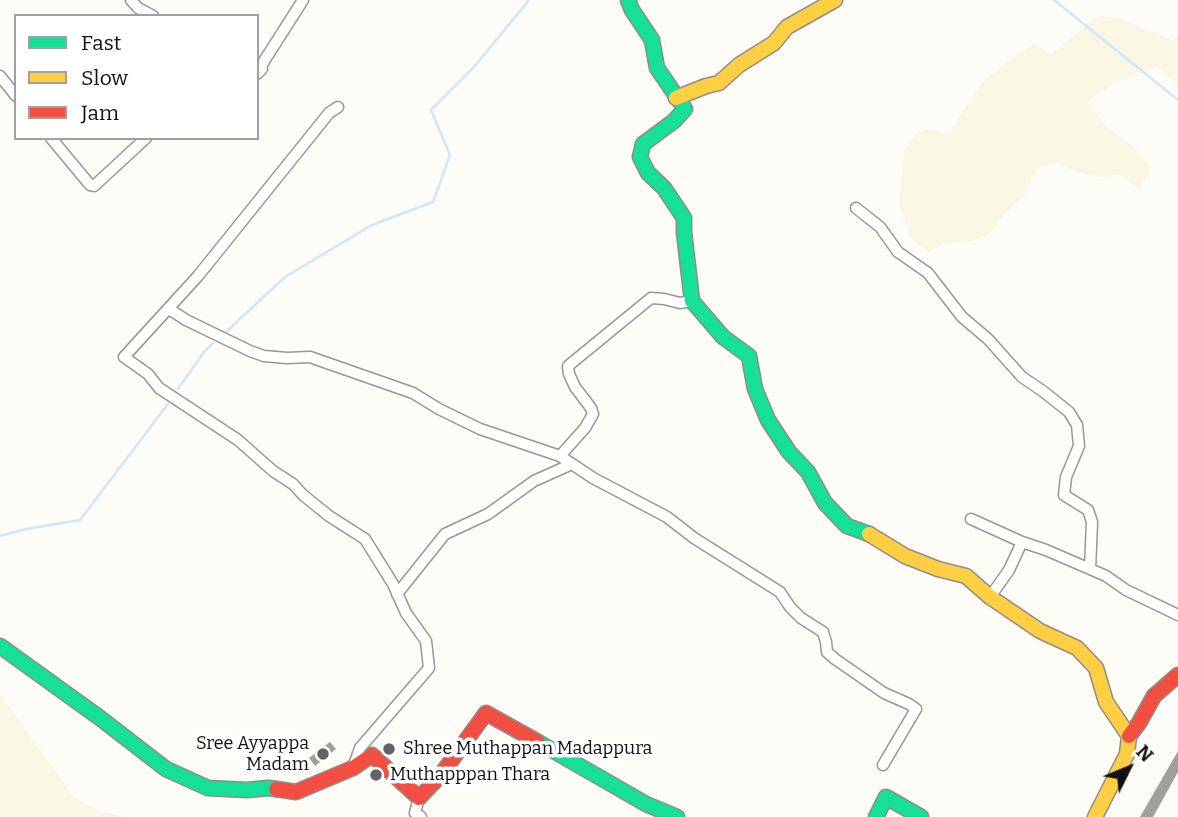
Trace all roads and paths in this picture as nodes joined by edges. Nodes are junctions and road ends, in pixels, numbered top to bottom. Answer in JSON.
{"nodes":[{"id":1,"x":131,"y":0,"type":"edge"},
{"id":2,"x":303,"y":0,"type":"edge"},
{"id":3,"x":628,"y":0,"type":"edge"},
{"id":4,"x":835,"y":0,"type":"edge"},
{"id":5,"x":149,"y":14,"type":"edge"},
{"id":6,"x":259,"y":69,"type":"edge"},
{"id":7,"x":0,"y":76,"type":"edge"},
{"id":8,"x":14,"y":94,"type":"edge"},
{"id":9,"x":677,"y":98,"type":"junction"},
{"id":10,"x":338,"y":107,"type":"dead end"},
{"id":11,"x":53,"y":140,"type":"edge"},
{"id":12,"x":144,"y":140,"type":"edge"},
{"id":13,"x":856,"y":208,"type":"dead end"},
{"id":14,"x":692,"y":301,"type":"junction"},
{"id":15,"x":169,"y":309,"type":"junction"},
{"id":16,"x":560,"y":456,"type":"junction"},
{"id":17,"x":572,"y":464,"type":"junction"},
{"id":18,"x":971,"y":519,"type":"dead end"},
{"id":19,"x":1021,"y":542,"type":"junction"},
{"id":20,"x":1090,"y":569,"type":"junction"},
{"id":21,"x":397,"y":594,"type":"junction"},
{"id":22,"x":990,"y":597,"type":"junction"},
{"id":23,"x":1178,"y":615,"type":"edge"},
{"id":24,"x":0,"y":646,"type":"edge"},
{"id":25,"x":1178,"y":675,"type":"edge"},
{"id":26,"x":1129,"y":736,"type":"junction"},
{"id":27,"x":883,"y":765,"type":"dead end"},
{"id":28,"x":353,"y":768,"type":"junction"},
{"id":29,"x":419,"y":798,"type":"junction"},
{"id":30,"x":421,"y":817,"type":"edge"},
{"id":31,"x":677,"y":817,"type":"edge"},
{"id":32,"x":876,"y":817,"type":"edge"},
{"id":33,"x":921,"y":817,"type":"edge"},
{"id":34,"x":1095,"y":817,"type":"edge"}],
"edges":[{"from":1,"to":5,"type":"street"},
{"from":2,"to":6,"type":"street"},
{"from":3,"to":9,"type":"street"},
{"from":4,"to":9,"type":"street"},
{"from":7,"to":8,"type":"street"},
{"from":9,"to":14,"type":"street"},
{"from":10,"to":15,"type":"street"},
{"from":11,"to":12,"type":"street"},
{"from":13,"to":20,"type":"street"},
{"from":14,"to":16,"type":"street"},
{"from":14,"to":22,"type":"street"},
{"from":15,"to":16,"type":"street"},
{"from":15,"to":21,"type":"street"},
{"from":16,"to":17,"type":"street"},
{"from":17,"to":21,"type":"street"},
{"from":17,"to":27,"type":"street"},
{"from":18,"to":19,"type":"street"},
{"from":19,"to":20,"type":"street"},
{"from":19,"to":22,"type":"street"},
{"from":20,"to":23,"type":"street"},
{"from":21,"to":28,"type":"street"},
{"from":22,"to":26,"type":"street"},
{"from":24,"to":28,"type":"street"},
{"from":25,"to":26,"type":"street"},
{"from":26,"to":34,"type":"street"},
{"from":28,"to":29,"type":"street"},
{"from":29,"to":30,"type":"street"},
{"from":29,"to":31,"type":"street"},
{"from":32,"to":33,"type":"street"}]}
